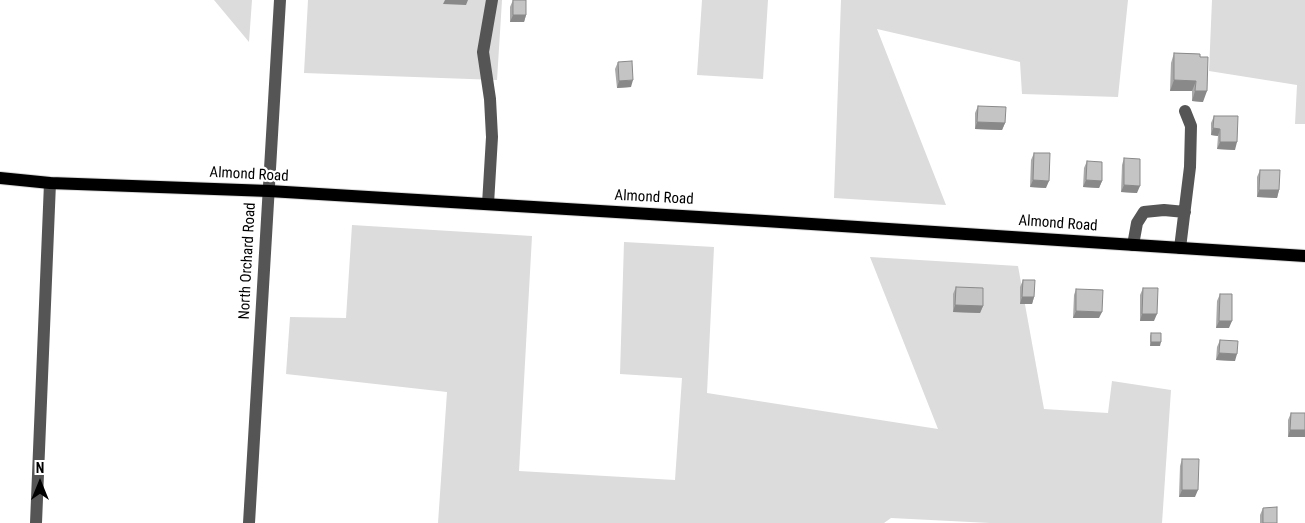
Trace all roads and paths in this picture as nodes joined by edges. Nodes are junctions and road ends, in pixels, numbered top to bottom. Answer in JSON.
{"nodes":[{"id":1,"x":280,"y":0,"type":"edge"},
{"id":2,"x":492,"y":0,"type":"edge"},
{"id":3,"x":1185,"y":111,"type":"dead end"},
{"id":4,"x":0,"y":178,"type":"edge"},
{"id":5,"x":50,"y":183,"type":"junction"},
{"id":6,"x":269,"y":191,"type":"junction"},
{"id":7,"x":488,"y":204,"type":"junction"},
{"id":8,"x":1184,"y":212,"type":"junction"},
{"id":9,"x":1133,"y":245,"type":"junction"},
{"id":10,"x":1180,"y":248,"type":"junction"},
{"id":11,"x":1305,"y":256,"type":"edge"},
{"id":12,"x":36,"y":523,"type":"edge"},
{"id":13,"x":249,"y":523,"type":"edge"}],
"edges":[{"from":1,"to":6,"type":"street","name":"North Orchard Road"},
{"from":2,"to":7,"type":"street"},
{"from":3,"to":8,"type":"street"},
{"from":4,"to":5,"type":"main road","name":"Almond Road"},
{"from":5,"to":6,"type":"main road","name":"Almond Road"},
{"from":5,"to":12,"type":"street"},
{"from":6,"to":7,"type":"main road","name":"Almond Road"},
{"from":6,"to":13,"type":"street","name":"North Orchard Road"},
{"from":7,"to":9,"type":"main road","name":"Almond Road"},
{"from":8,"to":9,"type":"street"},
{"from":8,"to":10,"type":"street"},
{"from":9,"to":10,"type":"main road","name":"Almond Road"},
{"from":10,"to":11,"type":"main road","name":"Almond Road"}]}
